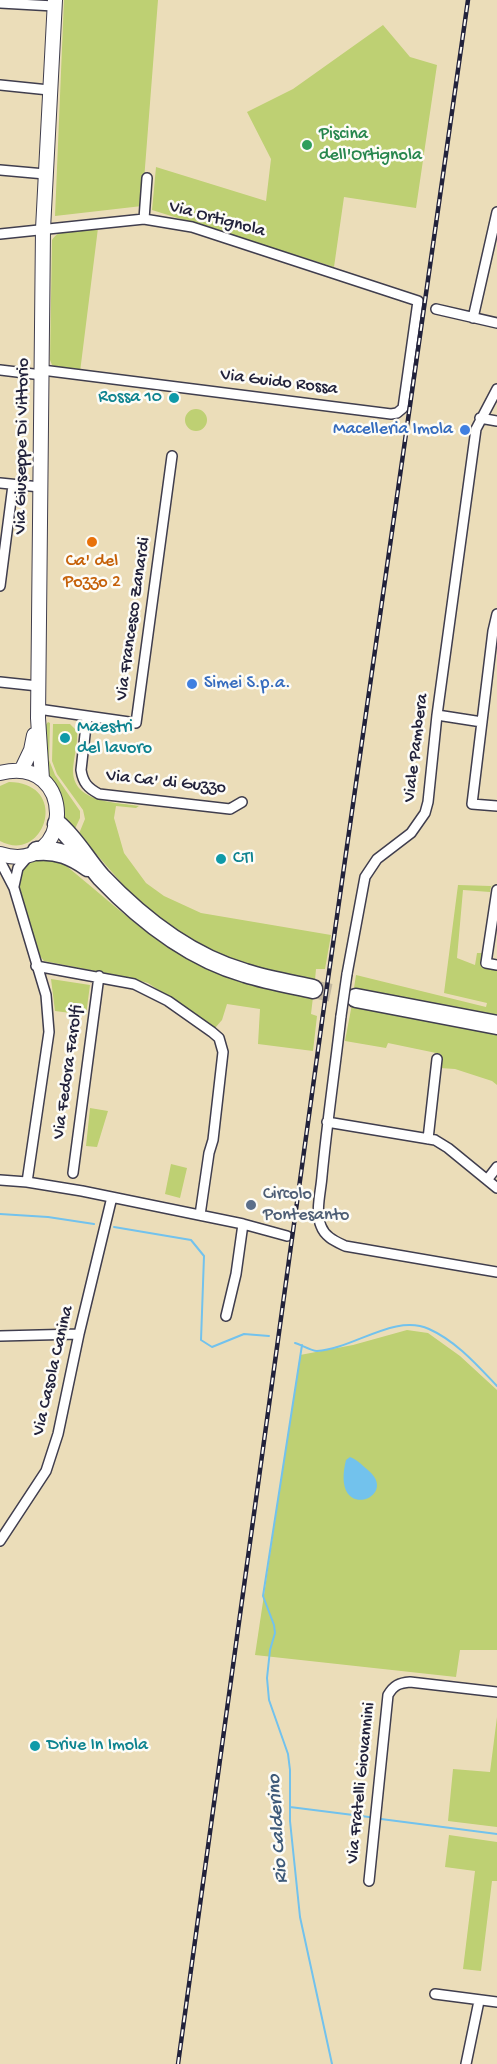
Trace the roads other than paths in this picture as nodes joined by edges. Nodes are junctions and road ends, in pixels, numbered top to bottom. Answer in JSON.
{"nodes":[{"id":1,"x":0,"y":3,"type":"edge"},
{"id":2,"x":55,"y":3,"type":"edge"},
{"id":3,"x":0,"y":84,"type":"edge"},
{"id":4,"x":49,"y":90,"type":"junction"},
{"id":5,"x":0,"y":170,"type":"edge"},
{"id":6,"x":45,"y":174,"type":"junction"},
{"id":7,"x":147,"y":178,"type":"dead end"},
{"id":8,"x":497,"y":212,"type":"edge"},
{"id":9,"x":144,"y":219,"type":"junction"},
{"id":10,"x":43,"y":229,"type":"junction"},
{"id":11,"x":0,"y":234,"type":"edge"},
{"id":12,"x":418,"y":301,"type":"joint"},
{"id":13,"x":436,"y":309,"type":"dead end"},
{"id":14,"x":473,"y":318,"type":"junction"},
{"id":15,"x":497,"y":323,"type":"edge"},
{"id":16,"x":0,"y":370,"type":"edge"},
{"id":17,"x":42,"y":373,"type":"junction"},
{"id":18,"x":497,"y":389,"type":"edge"},
{"id":19,"x":480,"y":418,"type":"junction"},
{"id":20,"x":497,"y":421,"type":"edge"},
{"id":21,"x":172,"y":456,"type":"dead end"},
{"id":22,"x":0,"y":483,"type":"edge"},
{"id":23,"x":13,"y":485,"type":"junction"},
{"id":24,"x":40,"y":487,"type":"junction"},
{"id":25,"x":0,"y":586,"type":"edge"},
{"id":26,"x":497,"y":614,"type":"edge"},
{"id":27,"x":0,"y":682,"type":"edge"},
{"id":28,"x":38,"y":686,"type":"junction"},
{"id":29,"x":38,"y":714,"type":"junction"},
{"id":30,"x":437,"y":715,"type":"junction"},
{"id":31,"x":87,"y":717,"type":"junction"},
{"id":32,"x":482,"y":722,"type":"junction"},
{"id":33,"x":21,"y":771,"type":"junction"},
{"id":34,"x":0,"y":773,"type":"edge"},
{"id":35,"x":42,"y":779,"type":"junction"},
{"id":36,"x":242,"y":802,"type":"dead end"},
{"id":37,"x":497,"y":806,"type":"edge"},
{"id":38,"x":57,"y":824,"type":"junction"},
{"id":39,"x":33,"y":853,"type":"junction"},
{"id":40,"x":0,"y":854,"type":"edge"},
{"id":41,"x":0,"y":861,"type":"edge"},
{"id":42,"x":100,"y":875,"type":"junction"},
{"id":43,"x":14,"y":888,"type":"junction"},
{"id":44,"x":497,"y":890,"type":"edge"},
{"id":45,"x":497,"y":965,"type":"edge"},
{"id":46,"x":36,"y":966,"type":"junction"},
{"id":47,"x":99,"y":976,"type":"junction"},
{"id":48,"x":312,"y":989,"type":"tunnel mouth"},
{"id":49,"x":356,"y":998,"type":"tunnel mouth"},
{"id":50,"x":497,"y":1025,"type":"edge"},
{"id":51,"x":437,"y":1059,"type":"dead end"},
{"id":52,"x":327,"y":1122,"type":"junction"},
{"id":53,"x":428,"y":1139,"type":"junction"},
{"id":54,"x":497,"y":1167,"type":"edge"},
{"id":55,"x":73,"y":1173,"type":"dead end"},
{"id":56,"x":487,"y":1179,"type":"junction"},
{"id":57,"x":0,"y":1180,"type":"edge"},
{"id":58,"x":27,"y":1182,"type":"junction"},
{"id":59,"x":497,"y":1188,"type":"edge"},
{"id":60,"x":112,"y":1197,"type":"junction"},
{"id":61,"x":200,"y":1215,"type":"junction"},
{"id":62,"x":243,"y":1224,"type":"junction"},
{"id":63,"x":287,"y":1236,"type":"dead end"},
{"id":64,"x":497,"y":1272,"type":"edge"},
{"id":65,"x":226,"y":1316,"type":"dead end"},
{"id":66,"x":79,"y":1334,"type":"junction"},
{"id":67,"x":0,"y":1336,"type":"edge"},
{"id":68,"x":0,"y":1541,"type":"edge"},
{"id":69,"x":497,"y":1692,"type":"edge"},
{"id":70,"x":369,"y":1881,"type":"dead end"},
{"id":71,"x":435,"y":1994,"type":"dead end"},
{"id":72,"x":478,"y":2001,"type":"junction"},
{"id":73,"x":497,"y":2002,"type":"edge"},
{"id":74,"x":466,"y":2064,"type":"edge"}],
"edges":[{"from":1,"to":2,"type":"street"},
{"from":2,"to":4,"type":"main road","name":"Via Giuseppe Di Vittorio"},
{"from":3,"to":4,"type":"street"},
{"from":4,"to":6,"type":"main road","name":"Via Giuseppe Di Vittorio"},
{"from":5,"to":6,"type":"street"},
{"from":6,"to":10,"type":"main road","name":"Via Giuseppe Di Vittorio"},
{"from":7,"to":9,"type":"street"},
{"from":8,"to":14,"type":"street"},
{"from":9,"to":10,"type":"street","name":"Via Ortignola"},
{"from":9,"to":12,"type":"street","name":"Via Ortignola"},
{"from":10,"to":11,"type":"street","name":"Via Ortignola"},
{"from":10,"to":17,"type":"main road","name":"Via Giuseppe Di Vittorio"},
{"from":12,"to":17,"type":"street","name":"Via Guido Rossa"},
{"from":13,"to":14,"type":"street"},
{"from":14,"to":15,"type":"street"},
{"from":16,"to":17,"type":"street","name":"Via Guido Rossa"},
{"from":17,"to":24,"type":"main road","name":"Via Giuseppe Di Vittorio"},
{"from":18,"to":19,"type":"street","name":"Viale Pambera"},
{"from":19,"to":20,"type":"street"},
{"from":19,"to":30,"type":"street","name":"Viale Pambera"},
{"from":21,"to":31,"type":"street","name":"Via Francesco Zanardi"},
{"from":22,"to":23,"type":"street"},
{"from":23,"to":24,"type":"street"},
{"from":23,"to":25,"type":"street"},
{"from":24,"to":28,"type":"main road","name":"Via Giuseppe Di Vittorio"},
{"from":26,"to":32,"type":"street"},
{"from":27,"to":28,"type":"street"},
{"from":28,"to":29,"type":"main road","name":"Via Giuseppe Di Vittorio"},
{"from":29,"to":31,"type":"street","name":"Via Francesco Zanardi"},
{"from":29,"to":33,"type":"main road","name":"Via Giuseppe Di Vittorio"},
{"from":29,"to":35,"type":"main road","name":"Via Giuseppe Di Vittorio"},
{"from":30,"to":32,"type":"street"},
{"from":30,"to":52,"type":"street","name":"Viale Pambera","bridge":true},
{"from":31,"to":36,"type":"street","name":"Via Ca' di Guzzo"},
{"from":32,"to":37,"type":"street"},
{"from":33,"to":34,"type":"main road"},
{"from":33,"to":35,"type":"main road"},
{"from":35,"to":38,"type":"main road"},
{"from":38,"to":39,"type":"main road"},
{"from":38,"to":42,"type":"highway"},
{"from":39,"to":40,"type":"main road"},
{"from":39,"to":42,"type":"highway"},
{"from":39,"to":43,"type":"street"},
{"from":41,"to":43,"type":"street"},
{"from":42,"to":48,"type":"highway"},
{"from":43,"to":46,"type":"street"},
{"from":44,"to":45,"type":"street"},
{"from":46,"to":47,"type":"street"},
{"from":46,"to":58,"type":"street"},
{"from":47,"to":55,"type":"street","name":"Via Fedora Farolfi"},
{"from":47,"to":61,"type":"street"},
{"from":49,"to":50,"type":"highway"},
{"from":51,"to":53,"type":"street"},
{"from":52,"to":53,"type":"street"},
{"from":52,"to":64,"type":"street","name":"Viale Pambera"},
{"from":53,"to":56,"type":"street"},
{"from":54,"to":56,"type":"street"},
{"from":56,"to":59,"type":"street"},
{"from":57,"to":58,"type":"street"},
{"from":58,"to":60,"type":"street"},
{"from":60,"to":61,"type":"street"},
{"from":60,"to":66,"type":"street","name":"Via Casola Canina"},
{"from":61,"to":62,"type":"street"},
{"from":62,"to":63,"type":"street"},
{"from":62,"to":65,"type":"street"},
{"from":66,"to":67,"type":"street"},
{"from":66,"to":68,"type":"street","name":"Via Casola Canina"},
{"from":69,"to":70,"type":"street","name":"Via Fratelli Giovannini"},
{"from":71,"to":72,"type":"street"},
{"from":72,"to":73,"type":"street"},
{"from":72,"to":74,"type":"street"}]}
